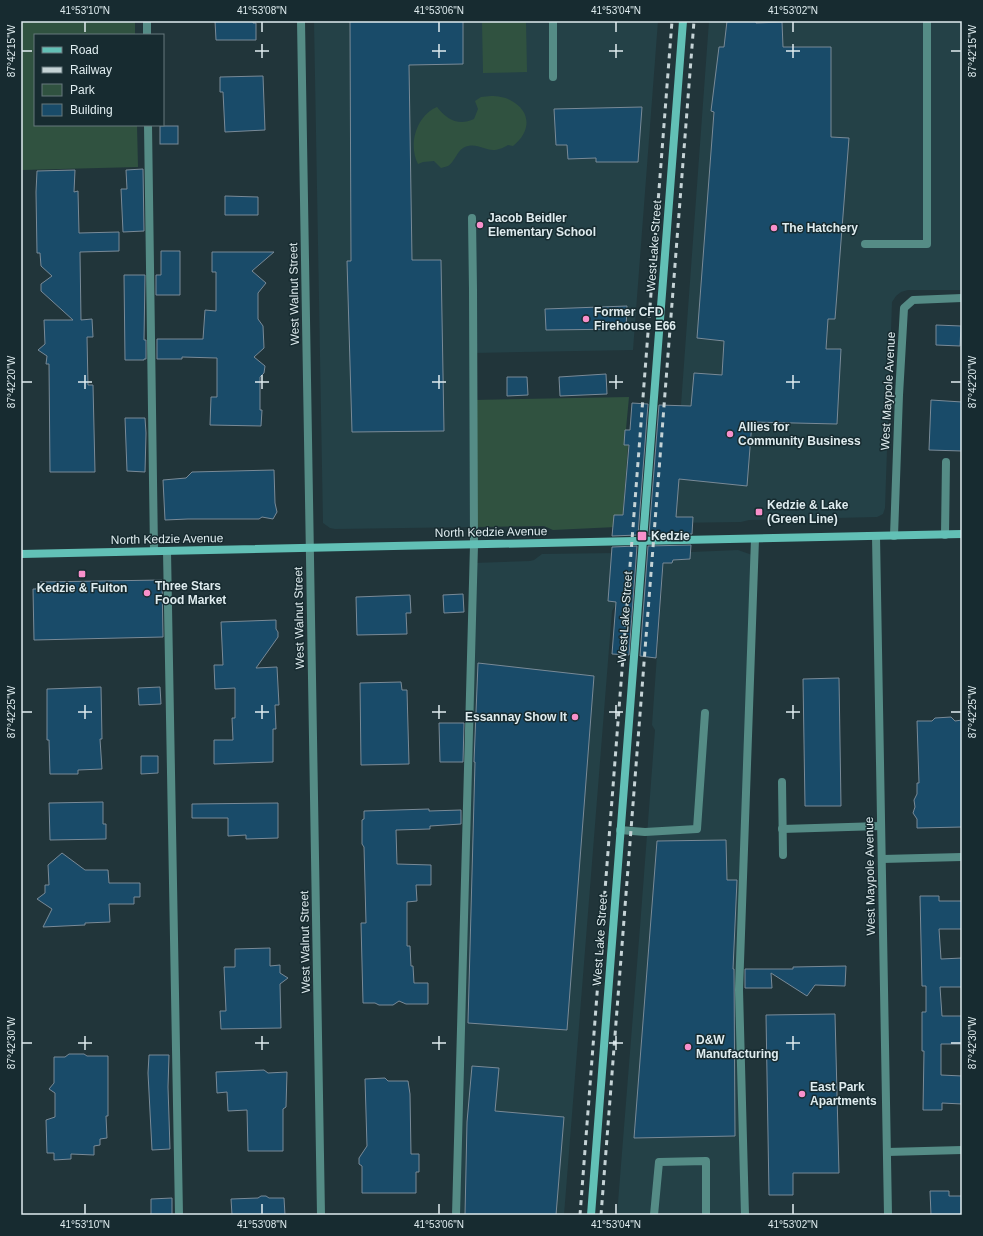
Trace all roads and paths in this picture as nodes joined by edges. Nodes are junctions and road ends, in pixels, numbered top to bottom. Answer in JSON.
{"nodes":[{"id":1,"x":147,"y":21,"type":"edge"},
{"id":2,"x":301,"y":21,"type":"edge"},
{"id":3,"x":552,"y":21,"type":"edge"},
{"id":4,"x":683,"y":21,"type":"edge"},
{"id":5,"x":927,"y":21,"type":"edge"},
{"id":6,"x":147,"y":34,"type":"edge"},
{"id":7,"x":552,"y":77,"type":"dead end"},
{"id":8,"x":148,"y":126,"type":"edge"},
{"id":9,"x":472,"y":218,"type":"dead end"},
{"id":10,"x":865,"y":244,"type":"dead end"},
{"id":11,"x":962,"y":298,"type":"edge"},
{"id":12,"x":946,"y":462,"type":"dead end"},
{"id":13,"x":945,"y":534,"type":"junction"},
{"id":14,"x":962,"y":534,"type":"edge"},
{"id":15,"x":876,"y":536,"type":"junction"},
{"id":16,"x":894,"y":536,"type":"junction"},
{"id":17,"x":756,"y":539,"type":"junction"},
{"id":18,"x":643,"y":541,"type":"junction"},
{"id":19,"x":474,"y":544,"type":"junction"},
{"id":20,"x":310,"y":548,"type":"junction"},
{"id":21,"x":154,"y":551,"type":"junction"},
{"id":22,"x":167,"y":551,"type":"junction"},
{"id":23,"x":21,"y":554,"type":"edge"},
{"id":24,"x":704,"y":713,"type":"dead end"},
{"id":25,"x":782,"y":782,"type":"dead end"},
{"id":26,"x":881,"y":826,"type":"junction"},
{"id":27,"x":782,"y":829,"type":"junction"},
{"id":28,"x":620,"y":830,"type":"junction"},
{"id":29,"x":783,"y":855,"type":"dead end"},
{"id":30,"x":962,"y":857,"type":"edge"},
{"id":31,"x":882,"y":860,"type":"junction"},
{"id":32,"x":962,"y":1150,"type":"edge"},
{"id":33,"x":887,"y":1152,"type":"junction"},
{"id":34,"x":179,"y":1215,"type":"edge"},
{"id":35,"x":321,"y":1215,"type":"edge"},
{"id":36,"x":456,"y":1215,"type":"edge"},
{"id":37,"x":591,"y":1215,"type":"edge"},
{"id":38,"x":654,"y":1215,"type":"edge"},
{"id":39,"x":706,"y":1215,"type":"edge"},
{"id":40,"x":745,"y":1215,"type":"edge"},
{"id":41,"x":888,"y":1215,"type":"edge"}],
"edges":[{"from":1,"to":6,"type":"street"},
{"from":2,"to":20,"type":"street","name":"West Walnut Street"},
{"from":3,"to":7,"type":"street"},
{"from":4,"to":18,"type":"main road","name":"West Lake Street"},
{"from":5,"to":10,"type":"street"},
{"from":8,"to":21,"type":"street"},
{"from":9,"to":19,"type":"street"},
{"from":11,"to":16,"type":"street","name":"West Maypole Avenue"},
{"from":12,"to":13,"type":"street"},
{"from":13,"to":14,"type":"main road","name":"North Kedzie Avenue"},
{"from":13,"to":16,"type":"main road","name":"North Kedzie Avenue"},
{"from":15,"to":16,"type":"main road","name":"North Kedzie Avenue"},
{"from":15,"to":17,"type":"main road","name":"North Kedzie Avenue"},
{"from":15,"to":26,"type":"street","name":"West Maypole Avenue"},
{"from":17,"to":18,"type":"main road","name":"North Kedzie Avenue"},
{"from":17,"to":40,"type":"street"},
{"from":18,"to":19,"type":"main road","name":"North Kedzie Avenue"},
{"from":18,"to":28,"type":"main road","name":"West Lake Street"},
{"from":19,"to":20,"type":"main road","name":"North Kedzie Avenue"},
{"from":19,"to":36,"type":"street"},
{"from":20,"to":22,"type":"main road","name":"North Kedzie Avenue"},
{"from":20,"to":35,"type":"street","name":"West Walnut Street"},
{"from":21,"to":22,"type":"main road","name":"North Kedzie Avenue"},
{"from":21,"to":23,"type":"main road","name":"North Kedzie Avenue"},
{"from":22,"to":34,"type":"street"},
{"from":24,"to":28,"type":"street"},
{"from":25,"to":27,"type":"street"},
{"from":26,"to":27,"type":"street"},
{"from":26,"to":31,"type":"street","name":"West Maypole Avenue"},
{"from":27,"to":29,"type":"street"},
{"from":28,"to":37,"type":"main road","name":"West Lake Street"},
{"from":30,"to":31,"type":"street"},
{"from":31,"to":33,"type":"street","name":"West Maypole Avenue"},
{"from":32,"to":33,"type":"street"},
{"from":33,"to":41,"type":"street","name":"West Maypole Avenue"},
{"from":38,"to":39,"type":"street"}]}
